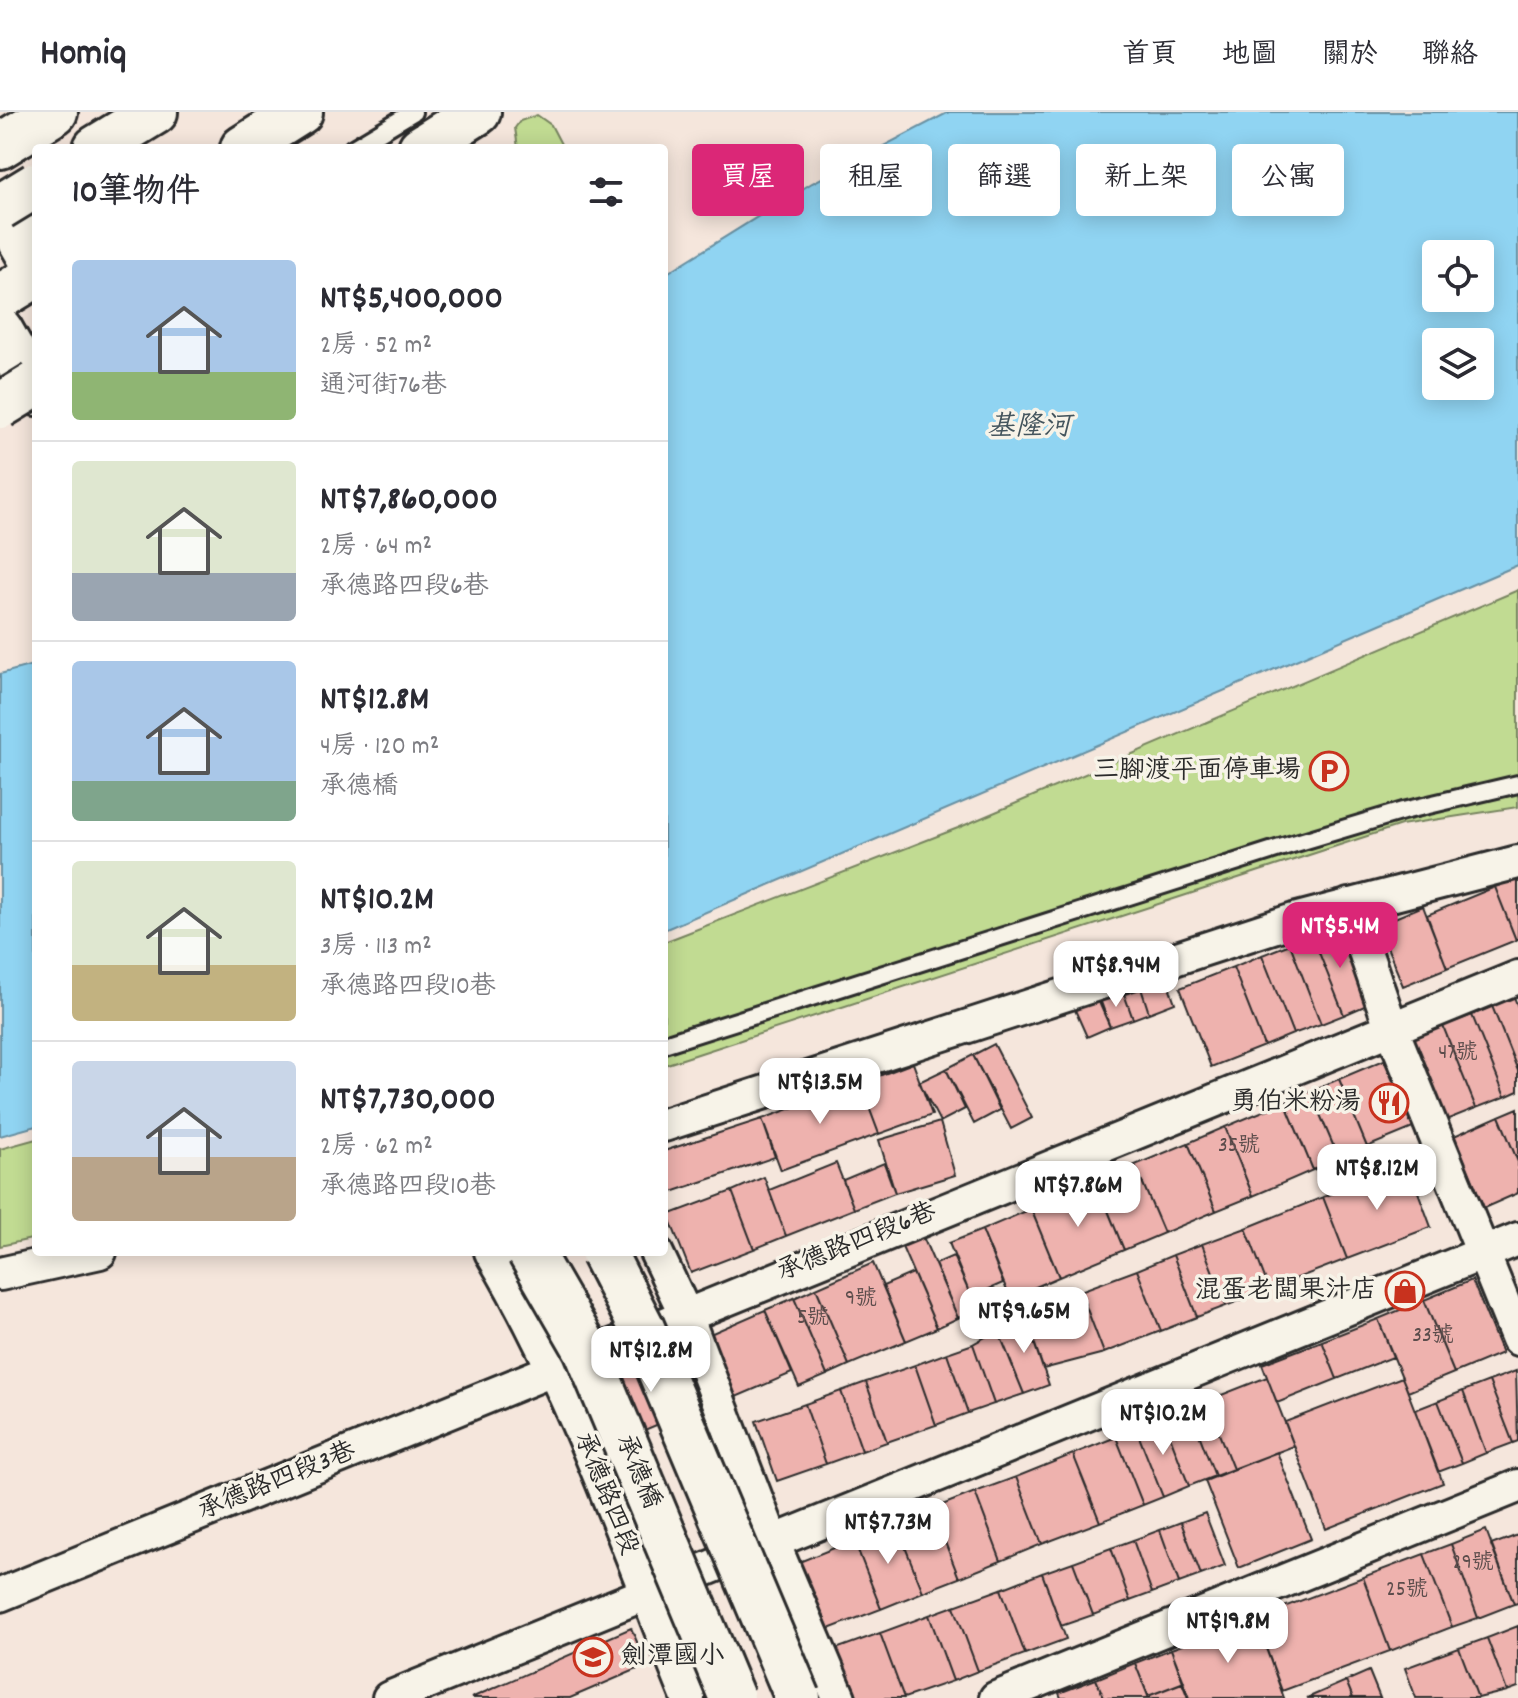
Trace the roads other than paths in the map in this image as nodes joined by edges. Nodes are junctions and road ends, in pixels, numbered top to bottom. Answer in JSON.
{"nodes":[{"id":1,"x":55,"y":112,"type":"edge"},
{"id":2,"x":155,"y":112,"type":"edge"},
{"id":3,"x":172,"y":112,"type":"edge"},
{"id":4,"x":413,"y":112,"type":"edge"},
{"id":5,"x":478,"y":112,"type":"edge"},
{"id":6,"x":103,"y":144,"type":"edge"},
{"id":7,"x":123,"y":144,"type":"edge"},
{"id":8,"x":360,"y":144,"type":"edge"},
{"id":9,"x":427,"y":144,"type":"edge"},
{"id":10,"x":0,"y":146,"type":"edge"},
{"id":11,"x":32,"y":187,"type":"edge"},
{"id":12,"x":0,"y":206,"type":"edge"},
{"id":13,"x":32,"y":260,"type":"edge"},
{"id":14,"x":32,"y":277,"type":"edge"},
{"id":15,"x":0,"y":297,"type":"edge"},
{"id":16,"x":0,"y":330,"type":"edge"},
{"id":17,"x":32,"y":386,"type":"edge"},
{"id":18,"x":32,"y":386,"type":"edge"},
{"id":19,"x":0,"y":406,"type":"edge"},
{"id":20,"x":1518,"y":784,"type":"edge"},
{"id":21,"x":1518,"y":862,"type":"edge"},
{"id":22,"x":1349,"y":905,"type":"junction"},
{"id":23,"x":1518,"y":977,"type":"edge"},
{"id":24,"x":1391,"y":1027,"type":"junction"},
{"id":25,"x":668,"y":1043,"type":"edge"},
{"id":26,"x":668,"y":1124,"type":"edge"},
{"id":27,"x":1518,"y":1239,"type":"edge"},
{"id":28,"x":1483,"y":1253,"type":"junction"},
{"id":29,"x":82,"y":1256,"type":"edge"},
{"id":30,"x":493,"y":1256,"type":"edge"},
{"id":31,"x":532,"y":1256,"type":"edge"},
{"id":32,"x":605,"y":1256,"type":"edge"},
{"id":33,"x":658,"y":1256,"type":"edge"},
{"id":34,"x":0,"y":1274,"type":"edge"},
{"id":35,"x":685,"y":1313,"type":"junction"},
{"id":36,"x":1518,"y":1339,"type":"edge"},
{"id":37,"x":553,"y":1369,"type":"junction"},
{"id":38,"x":1518,"y":1486,"type":"edge"},
{"id":39,"x":772,"y":1540,"type":"junction"},
{"id":40,"x":0,"y":1595,"type":"edge"},
{"id":41,"x":646,"y":1596,"type":"junction"},
{"id":42,"x":389,"y":1698,"type":"edge"},
{"id":43,"x":688,"y":1698,"type":"edge"},
{"id":44,"x":732,"y":1698,"type":"edge"},
{"id":45,"x":798,"y":1698,"type":"edge"},
{"id":46,"x":839,"y":1698,"type":"edge"},
{"id":47,"x":996,"y":1698,"type":"edge"}],
"edges":[{"from":1,"to":10,"type":"main road"},
{"from":2,"to":6,"type":"main road"},
{"from":3,"to":7,"type":"lane"},
{"from":4,"to":8,"type":"lane"},
{"from":5,"to":9,"type":"main road"},
{"from":11,"to":12,"type":"main road","bridge":true},
{"from":12,"to":13,"type":"main road"},
{"from":14,"to":15,"type":"main road"},
{"from":16,"to":17,"type":"main road"},
{"from":18,"to":19,"type":"main road","bridge":true},
{"from":20,"to":25,"type":"lane"},
{"from":21,"to":22,"type":"street"},
{"from":22,"to":24,"type":"street"},
{"from":22,"to":26,"type":"street"},
{"from":23,"to":24,"type":"street","name":"承德路四段6巷"},
{"from":24,"to":28,"type":"street"},
{"from":24,"to":35,"type":"street","name":"承德路四段6巷"},
{"from":27,"to":28,"type":"street"},
{"from":28,"to":36,"type":"street"},
{"from":28,"to":39,"type":"street"},
{"from":29,"to":34,"type":"street"},
{"from":30,"to":37,"type":"street","name":"承德路四段"},
{"from":31,"to":44,"type":"main road","name":"承德橋","bridge":true},
{"from":32,"to":45,"type":"main road","bridge":true},
{"from":33,"to":35,"type":"street"},
{"from":35,"to":37,"type":"street","name":"承德路四段6巷"},
{"from":35,"to":39,"type":"street"},
{"from":37,"to":40,"type":"street","name":"承德路四段3巷"},
{"from":37,"to":41,"type":"street","name":"承德路四段"},
{"from":38,"to":47,"type":"street"},
{"from":39,"to":41,"type":"street"},
{"from":39,"to":46,"type":"street"},
{"from":41,"to":42,"type":"street"},
{"from":41,"to":43,"type":"street","name":"承德路四段"}]}
